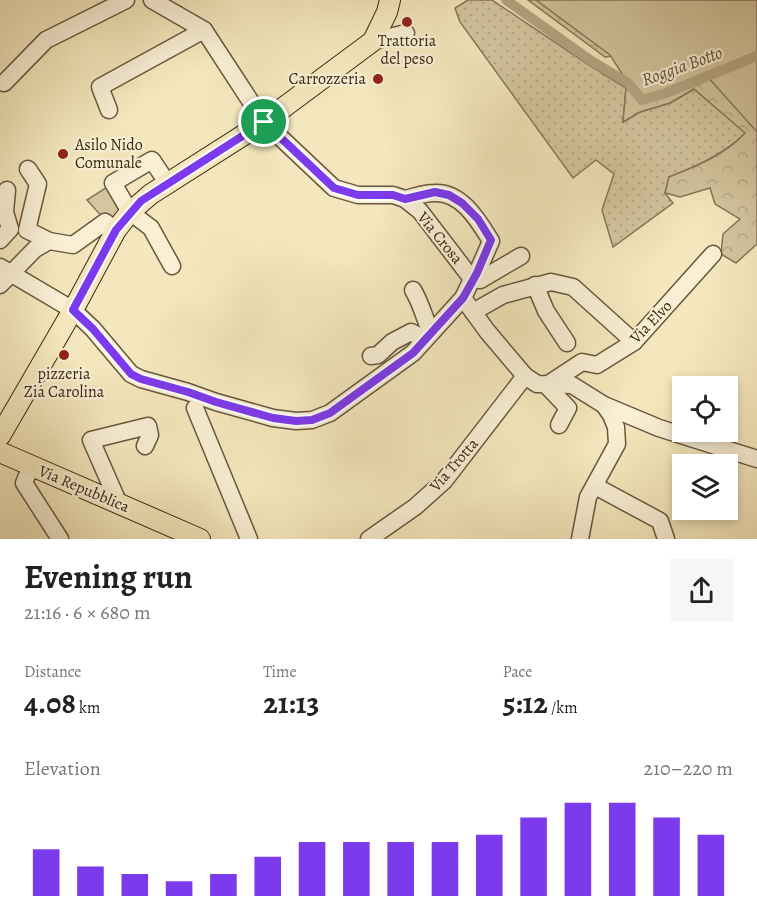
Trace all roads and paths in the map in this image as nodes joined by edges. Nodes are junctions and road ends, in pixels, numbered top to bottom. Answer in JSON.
{"nodes":[{"id":1,"x":126,"y":0,"type":"edge"},
{"id":2,"x":152,"y":0,"type":"edge"},
{"id":3,"x":390,"y":0,"type":"edge"},
{"id":4,"x":204,"y":30,"type":"junction"},
{"id":5,"x":406,"y":33,"type":"dead end"},
{"id":6,"x":373,"y":41,"type":"junction"},
{"id":7,"x":4,"y":83,"type":"dead end"},
{"id":8,"x":109,"y":110,"type":"dead end"},
{"id":9,"x":264,"y":122,"type":"junction"},
{"id":10,"x":28,"y":169,"type":"dead end"},
{"id":11,"x":168,"y":184,"type":"junction"},
{"id":12,"x":7,"y":190,"type":"dead end"},
{"id":13,"x":405,"y":199,"type":"junction"},
{"id":14,"x":130,"y":212,"type":"junction"},
{"id":15,"x":116,"y":230,"type":"junction"},
{"id":16,"x":10,"y":233,"type":"edge"},
{"id":17,"x":50,"y":241,"type":"junction"},
{"id":18,"x":712,"y":254,"type":"dead end"},
{"id":19,"x":521,"y":256,"type":"dead end"},
{"id":20,"x":172,"y":266,"type":"dead end"},
{"id":21,"x":4,"y":275,"type":"edge"},
{"id":22,"x":472,"y":279,"type":"junction"},
{"id":23,"x":536,"y":285,"type":"junction"},
{"id":24,"x":413,"y":290,"type":"dead end"},
{"id":25,"x":463,"y":298,"type":"junction"},
{"id":26,"x":73,"y":310,"type":"junction"},
{"id":27,"x":473,"y":312,"type":"junction"},
{"id":28,"x":428,"y":336,"type":"junction"},
{"id":29,"x":634,"y":342,"type":"junction"},
{"id":30,"x":567,"y":343,"type":"dead end"},
{"id":31,"x":371,"y":356,"type":"dead end"},
{"id":32,"x":525,"y":375,"type":"junction"},
{"id":33,"x":546,"y":385,"type":"junction"},
{"id":34,"x":604,"y":405,"type":"junction"},
{"id":35,"x":195,"y":408,"type":"dead end"},
{"id":36,"x":559,"y":425,"type":"dead end"},
{"id":37,"x":0,"y":436,"type":"edge"},
{"id":38,"x":146,"y":446,"type":"dead end"},
{"id":39,"x":0,"y":453,"type":"edge"},
{"id":40,"x":757,"y":459,"type":"edge"},
{"id":41,"x":31,"y":466,"type":"junction"},
{"id":42,"x":595,"y":486,"type":"junction"},
{"id":43,"x":119,"y":504,"type":"junction"},
{"id":44,"x":60,"y":539,"type":"edge"},
{"id":45,"x":201,"y":539,"type":"edge"},
{"id":46,"x":249,"y":539,"type":"edge"},
{"id":47,"x":369,"y":539,"type":"edge"},
{"id":48,"x":580,"y":539,"type":"edge"},
{"id":49,"x":666,"y":539,"type":"edge"}],
"edges":[{"from":1,"to":7,"type":"street"},
{"from":2,"to":4,"type":"street"},
{"from":3,"to":6,"type":"main road"},
{"from":4,"to":8,"type":"street"},
{"from":4,"to":9,"type":"street","name":"Via Crosa"},
{"from":5,"to":6,"type":"street"},
{"from":6,"to":9,"type":"main road"},
{"from":9,"to":11,"type":"main road"},
{"from":9,"to":13,"type":"street","name":"Via Crosa"},
{"from":10,"to":17,"type":"street"},
{"from":11,"to":14,"type":"main road"},
{"from":11,"to":14,"type":"street"},
{"from":12,"to":16,"type":"street"},
{"from":13,"to":22,"type":"street","name":"Via Crosa"},
{"from":13,"to":22,"type":"street","name":"Via Crosa"},
{"from":14,"to":15,"type":"main road"},
{"from":14,"to":20,"type":"street"},
{"from":15,"to":17,"type":"street"},
{"from":15,"to":26,"type":"main road"},
{"from":17,"to":21,"type":"street"},
{"from":18,"to":29,"type":"street","name":"Via Elvo"},
{"from":19,"to":22,"type":"street"},
{"from":21,"to":26,"type":"street","name":"Via Crosa"},
{"from":22,"to":25,"type":"street","name":"Via Crosa"},
{"from":23,"to":27,"type":"street"},
{"from":23,"to":29,"type":"street"},
{"from":23,"to":30,"type":"street"},
{"from":24,"to":28,"type":"street"},
{"from":25,"to":27,"type":"street"},
{"from":25,"to":28,"type":"street","name":"Via Crosa"},
{"from":26,"to":28,"type":"street","name":"Via Crosa"},
{"from":26,"to":37,"type":"main road"},
{"from":27,"to":32,"type":"street"},
{"from":28,"to":31,"type":"street"},
{"from":29,"to":33,"type":"street","name":"Via Elvo"},
{"from":32,"to":33,"type":"street"},
{"from":32,"to":47,"type":"street","name":"Via Trotta"},
{"from":33,"to":34,"type":"street"},
{"from":33,"to":36,"type":"street"},
{"from":34,"to":40,"type":"street"},
{"from":34,"to":42,"type":"street"},
{"from":35,"to":46,"type":"street"},
{"from":38,"to":43,"type":"street"},
{"from":39,"to":41,"type":"main road","name":"Via Repubblica"},
{"from":41,"to":43,"type":"main road","name":"Via Repubblica"},
{"from":41,"to":44,"type":"street"},
{"from":42,"to":48,"type":"street"},
{"from":42,"to":49,"type":"street"},
{"from":43,"to":45,"type":"main road","name":"Via Repubblica"}]}
